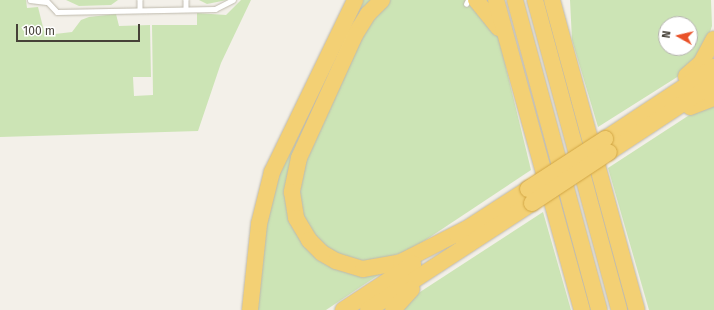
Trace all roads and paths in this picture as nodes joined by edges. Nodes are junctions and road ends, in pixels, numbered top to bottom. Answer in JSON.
{"nodes":[{"id":1,"x":30,"y":0,"type":"edge"},
{"id":2,"x":140,"y":0,"type":"edge"},
{"id":3,"x":186,"y":0,"type":"edge"},
{"id":4,"x":234,"y":0,"type":"edge"},
{"id":5,"x":356,"y":0,"type":"edge"},
{"id":6,"x":382,"y":0,"type":"edge"},
{"id":7,"x":496,"y":0,"type":"edge"},
{"id":8,"x":515,"y":0,"type":"edge"},
{"id":9,"x":535,"y":0,"type":"edge"},
{"id":10,"x":552,"y":0,"type":"edge"},
{"id":11,"x":565,"y":0,"type":"edge"},
{"id":12,"x":46,"y":1,"type":"edge"},
{"id":13,"x":470,"y":2,"type":"edge"},
{"id":14,"x":186,"y":9,"type":"junction"},
{"id":15,"x":140,"y":10,"type":"junction"},
{"id":16,"x":714,"y":39,"type":"edge"},
{"id":17,"x":514,"y":63,"type":"junction"},
{"id":18,"x":570,"y":63,"type":"junction"},
{"id":19,"x":714,"y":66,"type":"edge"},
{"id":20,"x":714,"y":83,"type":"edge"},
{"id":21,"x":714,"y":98,"type":"edge"},
{"id":22,"x":641,"y":122,"type":"junction"},
{"id":23,"x":530,"y":196,"type":"junction"},
{"id":24,"x":466,"y":229,"type":"junction"},
{"id":25,"x":432,"y":268,"type":"junction"},
{"id":26,"x":628,"y":277,"type":"junction"},
{"id":27,"x":250,"y":310,"type":"edge"},
{"id":28,"x":343,"y":310,"type":"edge"},
{"id":29,"x":368,"y":310,"type":"edge"},
{"id":30,"x":393,"y":310,"type":"edge"},
{"id":31,"x":582,"y":310,"type":"edge"},
{"id":32,"x":599,"y":310,"type":"edge"},
{"id":33,"x":619,"y":310,"type":"edge"},
{"id":34,"x":637,"y":310,"type":"edge"},
{"id":35,"x":644,"y":310,"type":"edge"}],
"edges":[{"from":1,"to":12,"type":"lane"},
{"from":2,"to":15,"type":"lane"},
{"from":3,"to":14,"type":"lane"},
{"from":4,"to":14,"type":"lane"},
{"from":5,"to":27,"type":"highway"},
{"from":6,"to":24,"type":"highway"},
{"from":7,"to":17,"type":"highway"},
{"from":8,"to":32,"type":"highway"},
{"from":9,"to":33,"type":"highway"},
{"from":10,"to":18,"type":"highway"},
{"from":11,"to":18,"type":"highway"},
{"from":12,"to":15,"type":"lane"},
{"from":13,"to":17,"type":"highway"},
{"from":14,"to":15,"type":"lane"},
{"from":16,"to":22,"type":"highway"},
{"from":17,"to":31,"type":"highway"},
{"from":18,"to":26,"type":"highway"},
{"from":19,"to":22,"type":"highway"},
{"from":20,"to":22,"type":"highway"},
{"from":21,"to":22,"type":"highway"},
{"from":22,"to":23,"type":"highway","bridge":true},
{"from":23,"to":24,"type":"highway"},
{"from":23,"to":25,"type":"highway"},
{"from":24,"to":28,"type":"highway"},
{"from":25,"to":29,"type":"highway"},
{"from":25,"to":30,"type":"highway"},
{"from":26,"to":34,"type":"highway"},
{"from":26,"to":35,"type":"highway"}]}
